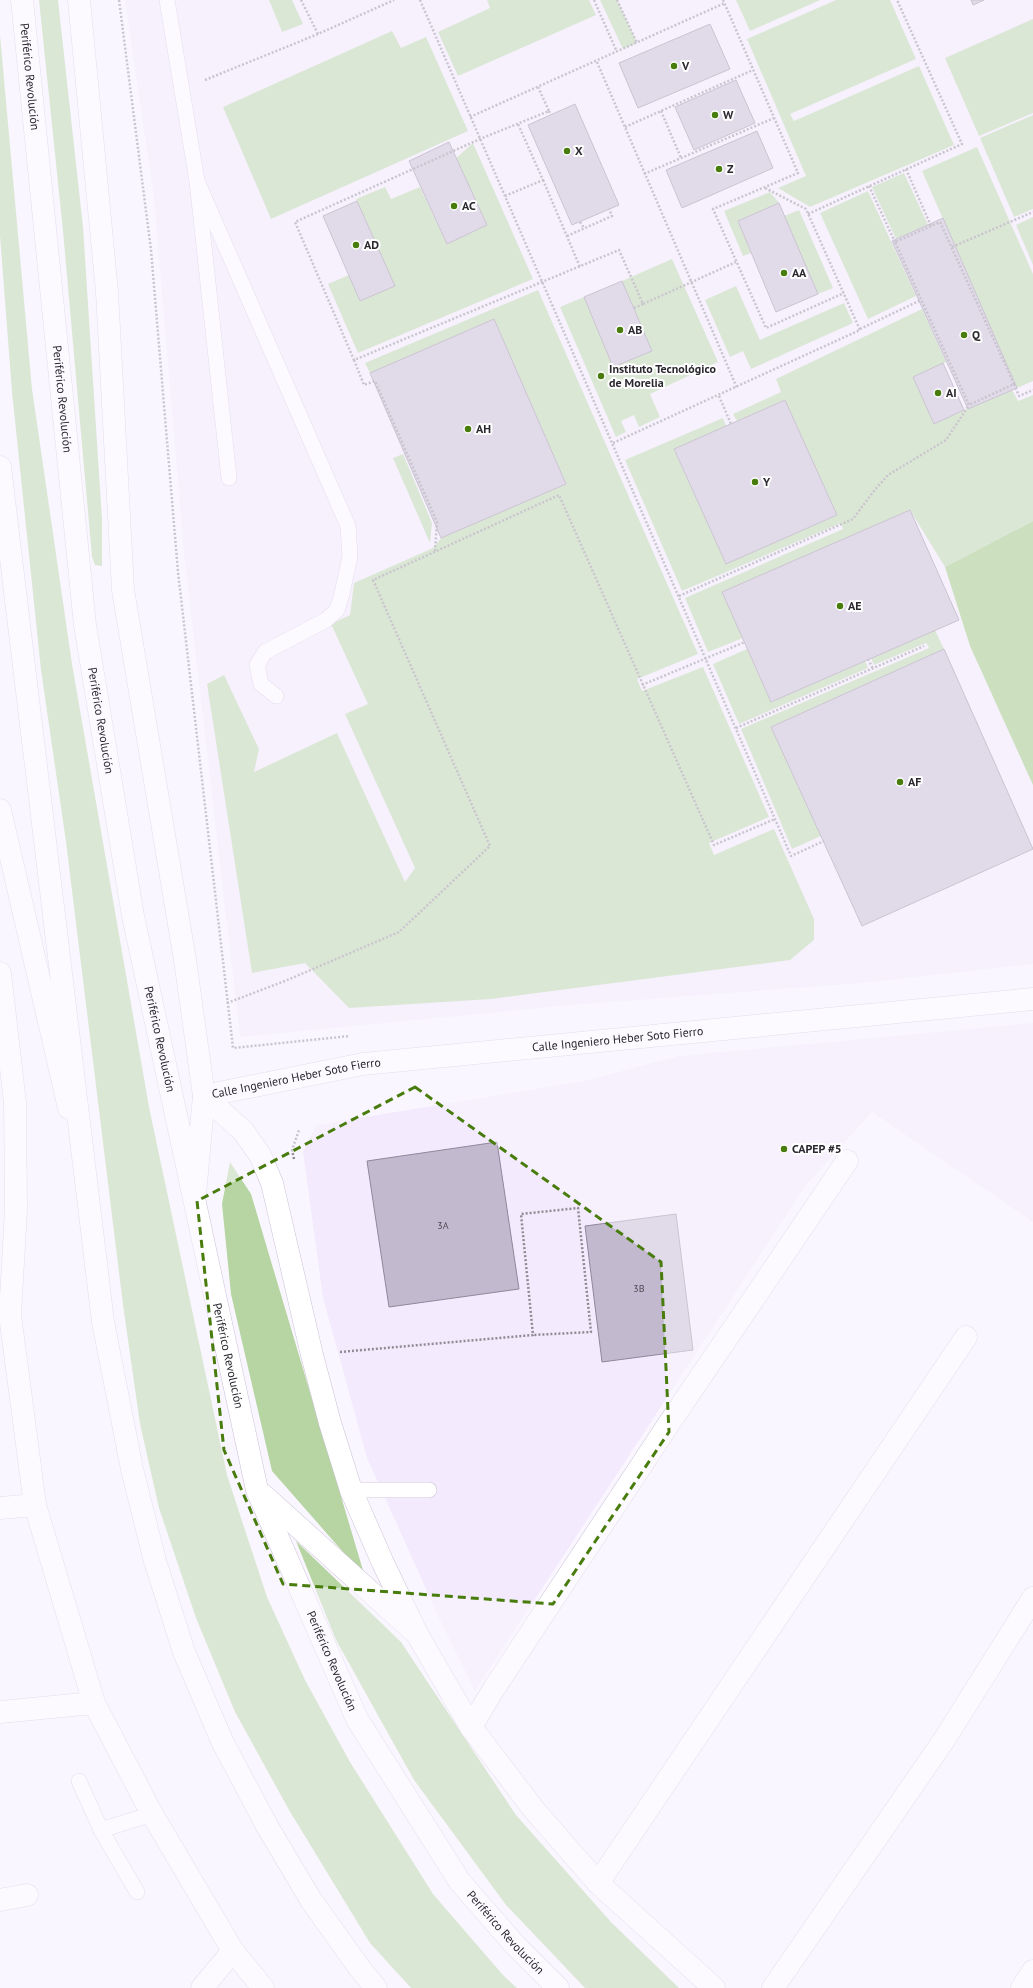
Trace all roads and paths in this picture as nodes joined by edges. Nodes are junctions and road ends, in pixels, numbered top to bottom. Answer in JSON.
{"nodes":[{"id":1,"x":22,"y":0,"type":"edge"},
{"id":2,"x":79,"y":0,"type":"edge"},
{"id":3,"x":119,"y":0,"type":"edge"},
{"id":4,"x":167,"y":0,"type":"edge"},
{"id":5,"x":301,"y":0,"type":"edge"},
{"id":6,"x":394,"y":0,"type":"edge"},
{"id":7,"x":420,"y":0,"type":"edge"},
{"id":8,"x":594,"y":0,"type":"edge"},
{"id":9,"x":617,"y":0,"type":"edge"},
{"id":10,"x":897,"y":0,"type":"edge"},
{"id":11,"x":724,"y":2,"type":"edge"},
{"id":12,"x":318,"y":34,"type":"junction"},
{"id":13,"x":637,"y":43,"type":"junction"},
{"id":14,"x":617,"y":52,"type":"junction"},
{"id":15,"x":597,"y":62,"type":"junction"},
{"id":16,"x":753,"y":70,"type":"junction"},
{"id":17,"x":538,"y":87,"type":"junction"},
{"id":18,"x":183,"y":90,"type":"junction"},
{"id":19,"x":549,"y":111,"type":"junction"},
{"id":20,"x":661,"y":111,"type":"junction"},
{"id":21,"x":551,"y":115,"type":"dead end"},
{"id":22,"x":470,"y":117,"type":"junction"},
{"id":23,"x":774,"y":118,"type":"junction"},
{"id":24,"x":518,"y":124,"type":"junction"},
{"id":25,"x":624,"y":127,"type":"junction"},
{"id":26,"x":480,"y":139,"type":"junction"},
{"id":27,"x":681,"y":158,"type":"junction"},
{"id":28,"x":906,"y":168,"type":"junction"},
{"id":29,"x":644,"y":174,"type":"junction"},
{"id":30,"x":543,"y":180,"type":"junction"},
{"id":31,"x":197,"y":181,"type":"junction"},
{"id":32,"x":869,"y":186,"type":"junction"},
{"id":33,"x":764,"y":187,"type":"junction"},
{"id":34,"x":505,"y":196,"type":"junction"},
{"id":35,"x":609,"y":209,"type":"dead end"},
{"id":36,"x":1033,"y":212,"type":"edge"},
{"id":37,"x":808,"y":214,"type":"junction"},
{"id":38,"x":580,"y":222,"type":"dead end"},
{"id":39,"x":931,"y":226,"type":"junction"},
{"id":40,"x":584,"y":228,"type":"junction"},
{"id":41,"x":567,"y":236,"type":"junction"},
{"id":42,"x":895,"y":242,"type":"junction"},
{"id":43,"x":952,"y":248,"type":"junction"},
{"id":44,"x":736,"y":262,"type":"junction"},
{"id":45,"x":580,"y":267,"type":"junction"},
{"id":46,"x":543,"y":282,"type":"junction"},
{"id":47,"x":691,"y":282,"type":"junction"},
{"id":48,"x":844,"y":293,"type":"junction"},
{"id":49,"x":921,"y":300,"type":"junction"},
{"id":50,"x":643,"y":304,"type":"junction"},
{"id":51,"x":634,"y":308,"type":"dead end"},
{"id":52,"x":860,"y":330,"type":"junction"},
{"id":53,"x":354,"y":360,"type":"junction"},
{"id":54,"x":1014,"y":384,"type":"junction"},
{"id":55,"x":737,"y":388,"type":"junction"},
{"id":56,"x":1033,"y":390,"type":"edge"},
{"id":57,"x":719,"y":396,"type":"junction"},
{"id":58,"x":969,"y":405,"type":"junction"},
{"id":59,"x":731,"y":424,"type":"dead end"},
{"id":60,"x":613,"y":443,"type":"junction"},
{"id":61,"x":0,"y":467,"type":"edge"},
{"id":62,"x":229,"y":478,"type":"dead end"},
{"id":63,"x":435,"y":551,"type":"junction"},
{"id":64,"x":679,"y":596,"type":"junction"},
{"id":65,"x":745,"y":642,"type":"dead end"},
{"id":66,"x":924,"y":646,"type":"dead end"},
{"id":67,"x":706,"y":659,"type":"junction"},
{"id":68,"x":868,"y":659,"type":"dead end"},
{"id":69,"x":873,"y":669,"type":"junction"},
{"id":70,"x":642,"y":685,"type":"junction"},
{"id":71,"x":276,"y":696,"type":"dead end"},
{"id":72,"x":736,"y":728,"type":"junction"},
{"id":73,"x":0,"y":810,"type":"edge"},
{"id":74,"x":775,"y":819,"type":"junction"},
{"id":75,"x":824,"y":841,"type":"dead end"},
{"id":76,"x":0,"y":973,"type":"edge"},
{"id":77,"x":1033,"y":999,"type":"edge"},
{"id":78,"x":227,"y":1003,"type":"junction"},
{"id":79,"x":352,"y":1036,"type":"dead end"},
{"id":80,"x":204,"y":1096,"type":"junction"},
{"id":81,"x":299,"y":1130,"type":"dead end"},
{"id":82,"x":847,"y":1161,"type":"dead end"},
{"id":83,"x":295,"y":1166,"type":"dead end"},
{"id":84,"x":85,"y":1176,"type":"junction"},
{"id":85,"x":194,"y":1201,"type":"junction"},
{"id":86,"x":5,"y":1315,"type":"edge"},
{"id":87,"x":533,"y":1335,"type":"junction"},
{"id":88,"x":966,"y":1337,"type":"dead end"},
{"id":89,"x":312,"y":1355,"type":"junction"},
{"id":90,"x":257,"y":1490,"type":"junction"},
{"id":91,"x":352,"y":1490,"type":"junction"},
{"id":92,"x":429,"y":1490,"type":"dead end"},
{"id":93,"x":35,"y":1505,"type":"junction"},
{"id":94,"x":0,"y":1508,"type":"edge"},
{"id":95,"x":1033,"y":1598,"type":"edge"},
{"id":96,"x":417,"y":1634,"type":"junction"},
{"id":97,"x":94,"y":1702,"type":"junction"},
{"id":98,"x":0,"y":1712,"type":"edge"},
{"id":99,"x":471,"y":1727,"type":"junction"},
{"id":100,"x":79,"y":1781,"type":"dead end"},
{"id":101,"x":152,"y":1814,"type":"junction"},
{"id":102,"x":101,"y":1830,"type":"junction"},
{"id":103,"x":598,"y":1883,"type":"junction"},
{"id":104,"x":137,"y":1892,"type":"dead end"},
{"id":105,"x":27,"y":1895,"type":"dead end"},
{"id":106,"x":0,"y":1900,"type":"edge"},
{"id":107,"x":233,"y":1951,"type":"junction"},
{"id":108,"x":1033,"y":1971,"type":"edge"},
{"id":109,"x":202,"y":1988,"type":"edge"},
{"id":110,"x":263,"y":1988,"type":"edge"},
{"id":111,"x":376,"y":1988,"type":"edge"},
{"id":112,"x":558,"y":1988,"type":"edge"},
{"id":113,"x":714,"y":1988,"type":"edge"},
{"id":114,"x":773,"y":1988,"type":"edge"},
{"id":115,"x":1022,"y":1988,"type":"edge"}],
"edges":[{"from":1,"to":85,"type":"main road","name":"Periférico Revolución"},
{"from":2,"to":80,"type":"main road"},
{"from":3,"to":78,"type":"path"},
{"from":4,"to":18,"type":"lane"},
{"from":5,"to":12,"type":"path"},
{"from":6,"to":12,"type":"path"},
{"from":7,"to":22,"type":"path"},
{"from":8,"to":14,"type":"path"},
{"from":9,"to":13,"type":"path"},
{"from":10,"to":28,"type":"path"},
{"from":11,"to":13,"type":"path"},
{"from":11,"to":16,"type":"path"},
{"from":12,"to":18,"type":"path"},
{"from":13,"to":14,"type":"path"},
{"from":14,"to":15,"type":"path"},
{"from":15,"to":17,"type":"path"},
{"from":15,"to":25,"type":"path"},
{"from":16,"to":20,"type":"path"},
{"from":16,"to":23,"type":"path"},
{"from":17,"to":19,"type":"path"},
{"from":17,"to":22,"type":"path"},
{"from":18,"to":31,"type":"lane"},
{"from":19,"to":21,"type":"path"},
{"from":19,"to":24,"type":"path"},
{"from":20,"to":25,"type":"path"},
{"from":20,"to":27,"type":"path"},
{"from":22,"to":26,"type":"path"},
{"from":23,"to":27,"type":"path"},
{"from":23,"to":33,"type":"path"},
{"from":24,"to":26,"type":"path"},
{"from":24,"to":30,"type":"path"},
{"from":25,"to":29,"type":"path"},
{"from":26,"to":34,"type":"path"},
{"from":26,"to":53,"type":"path"},
{"from":27,"to":29,"type":"path"},
{"from":28,"to":32,"type":"path"},
{"from":28,"to":39,"type":"path"},
{"from":29,"to":47,"type":"path"},
{"from":30,"to":34,"type":"path"},
{"from":30,"to":41,"type":"path"},
{"from":31,"to":62,"type":"lane"},
{"from":31,"to":71,"type":"lane"},
{"from":32,"to":37,"type":"path"},
{"from":32,"to":42,"type":"path"},
{"from":33,"to":37,"type":"path"},
{"from":33,"to":44,"type":"path"},
{"from":34,"to":46,"type":"path"},
{"from":35,"to":40,"type":"path"},
{"from":36,"to":43,"type":"path"},
{"from":37,"to":48,"type":"path"},
{"from":38,"to":40,"type":"path"},
{"from":39,"to":42,"type":"path"},
{"from":39,"to":43,"type":"path"},
{"from":40,"to":41,"type":"path"},
{"from":41,"to":45,"type":"path"},
{"from":42,"to":49,"type":"path"},
{"from":43,"to":54,"type":"path"},
{"from":44,"to":47,"type":"path"},
{"from":44,"to":48,"type":"path"},
{"from":45,"to":46,"type":"path"},
{"from":45,"to":50,"type":"path"},
{"from":46,"to":53,"type":"path"},
{"from":46,"to":60,"type":"path"},
{"from":47,"to":50,"type":"path"},
{"from":47,"to":55,"type":"path"},
{"from":48,"to":52,"type":"path"},
{"from":49,"to":52,"type":"path"},
{"from":49,"to":58,"type":"path"},
{"from":50,"to":51,"type":"path"},
{"from":52,"to":55,"type":"path"},
{"from":53,"to":63,"type":"path"},
{"from":54,"to":56,"type":"path"},
{"from":54,"to":58,"type":"path"},
{"from":55,"to":57,"type":"path"},
{"from":57,"to":59,"type":"path"},
{"from":57,"to":60,"type":"path"},
{"from":58,"to":64,"type":"path"},
{"from":60,"to":64,"type":"path"},
{"from":61,"to":84,"type":"main road"},
{"from":63,"to":70,"type":"path"},
{"from":63,"to":78,"type":"path"},
{"from":64,"to":67,"type":"path"},
{"from":65,"to":67,"type":"path"},
{"from":66,"to":69,"type":"path"},
{"from":67,"to":70,"type":"path"},
{"from":67,"to":72,"type":"path"},
{"from":68,"to":69,"type":"path"},
{"from":69,"to":72,"type":"path"},
{"from":70,"to":74,"type":"path"},
{"from":72,"to":74,"type":"path"},
{"from":73,"to":84,"type":"main road"},
{"from":74,"to":75,"type":"path"},
{"from":76,"to":86,"type":"main road"},
{"from":77,"to":80,"type":"main road","name":"Calle Ingeniero Heber Soto Fierro"},
{"from":78,"to":79,"type":"path"},
{"from":80,"to":85,"type":"main road"},
{"from":80,"to":89,"type":"main road"},
{"from":81,"to":83,"type":"path"},
{"from":82,"to":99,"type":"main road"},
{"from":84,"to":111,"type":"main road"},
{"from":85,"to":90,"type":"main road","name":"Periférico Revolución"},
{"from":86,"to":93,"type":"main road"},
{"from":87,"to":87,"type":"path"},
{"from":87,"to":89,"type":"path"},
{"from":88,"to":103,"type":"main road"},
{"from":89,"to":91,"type":"main road"},
{"from":90,"to":96,"type":"main road"},
{"from":90,"to":112,"type":"main road","name":"Periférico Revolución"},
{"from":91,"to":92,"type":"lane"},
{"from":91,"to":96,"type":"main road"},
{"from":93,"to":94,"type":"main road"},
{"from":93,"to":97,"type":"main road"},
{"from":95,"to":114,"type":"main road"},
{"from":96,"to":99,"type":"main road"},
{"from":97,"to":98,"type":"main road"},
{"from":97,"to":101,"type":"main road"},
{"from":99,"to":103,"type":"main road"},
{"from":100,"to":102,"type":"lane"},
{"from":101,"to":102,"type":"lane"},
{"from":101,"to":107,"type":"main road"},
{"from":102,"to":104,"type":"lane"},
{"from":103,"to":113,"type":"main road"},
{"from":105,"to":106,"type":"main road"},
{"from":107,"to":109,"type":"main road"},
{"from":107,"to":110,"type":"main road"},
{"from":108,"to":115,"type":"main road"}]}
